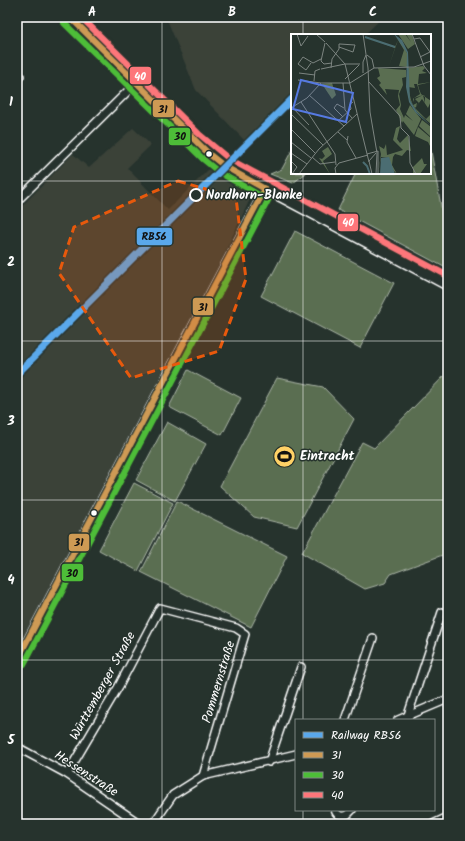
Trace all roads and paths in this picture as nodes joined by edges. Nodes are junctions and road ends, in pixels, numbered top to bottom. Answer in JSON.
{"nodes":[{"id":1,"x":70,"y":17,"type":"edge"},
{"id":2,"x":88,"y":17,"type":"edge"},
{"id":3,"x":80,"y":26,"type":"junction"},
{"id":4,"x":17,"y":73,"type":"edge"},
{"id":5,"x":17,"y":79,"type":"edge"},
{"id":6,"x":136,"y":83,"type":"junction"},
{"id":7,"x":265,"y":189,"type":"junction"},
{"id":8,"x":17,"y":201,"type":"edge"},
{"id":9,"x":448,"y":285,"type":"edge"},
{"id":10,"x":160,"y":608,"type":"joint"},
{"id":11,"x":442,"y":612,"type":"dead end"},
{"id":12,"x":373,"y":638,"type":"dead end"},
{"id":13,"x":17,"y":660,"type":"edge"},
{"id":14,"x":301,"y":667,"type":"dead end"},
{"id":15,"x":448,"y":700,"type":"edge"},
{"id":16,"x":408,"y":715,"type":"junction"},
{"id":17,"x":345,"y":719,"type":"edge"},
{"id":18,"x":400,"y":719,"type":"edge"},
{"id":19,"x":17,"y":746,"type":"edge"},
{"id":20,"x":295,"y":754,"type":"edge"},
{"id":21,"x":269,"y":762,"type":"junction"},
{"id":22,"x":67,"y":774,"type":"junction"},
{"id":23,"x":202,"y":776,"type":"junction"},
{"id":24,"x":336,"y":811,"type":"edge"},
{"id":25,"x":351,"y":811,"type":"edge"},
{"id":26,"x":448,"y":817,"type":"edge"},
{"id":27,"x":140,"y":824,"type":"edge"},
{"id":28,"x":154,"y":824,"type":"edge"},
{"id":29,"x":433,"y":824,"type":"edge"}],
"edges":[{"from":1,"to":3,"type":"street"},
{"from":2,"to":3,"type":"street"},
{"from":3,"to":6,"type":"street"},
{"from":4,"to":5,"type":"street"},
{"from":6,"to":7,"type":"street"},
{"from":6,"to":8,"type":"street"},
{"from":7,"to":9,"type":"street"},
{"from":7,"to":13,"type":"street"},
{"from":10,"to":22,"type":"street","name":"Württemberger Straße"},
{"from":10,"to":23,"type":"street","name":"Pommernstraße"},
{"from":11,"to":16,"type":"street"},
{"from":12,"to":17,"type":"street"},
{"from":14,"to":21,"type":"street"},
{"from":15,"to":16,"type":"street"},
{"from":16,"to":18,"type":"street"},
{"from":19,"to":22,"type":"street","name":"Hessenstraße"},
{"from":20,"to":21,"type":"street"},
{"from":21,"to":23,"type":"street"},
{"from":22,"to":27,"type":"street","name":"Hessenstraße"},
{"from":23,"to":28,"type":"street"},
{"from":24,"to":25,"type":"street"},
{"from":26,"to":29,"type":"street"}]}
